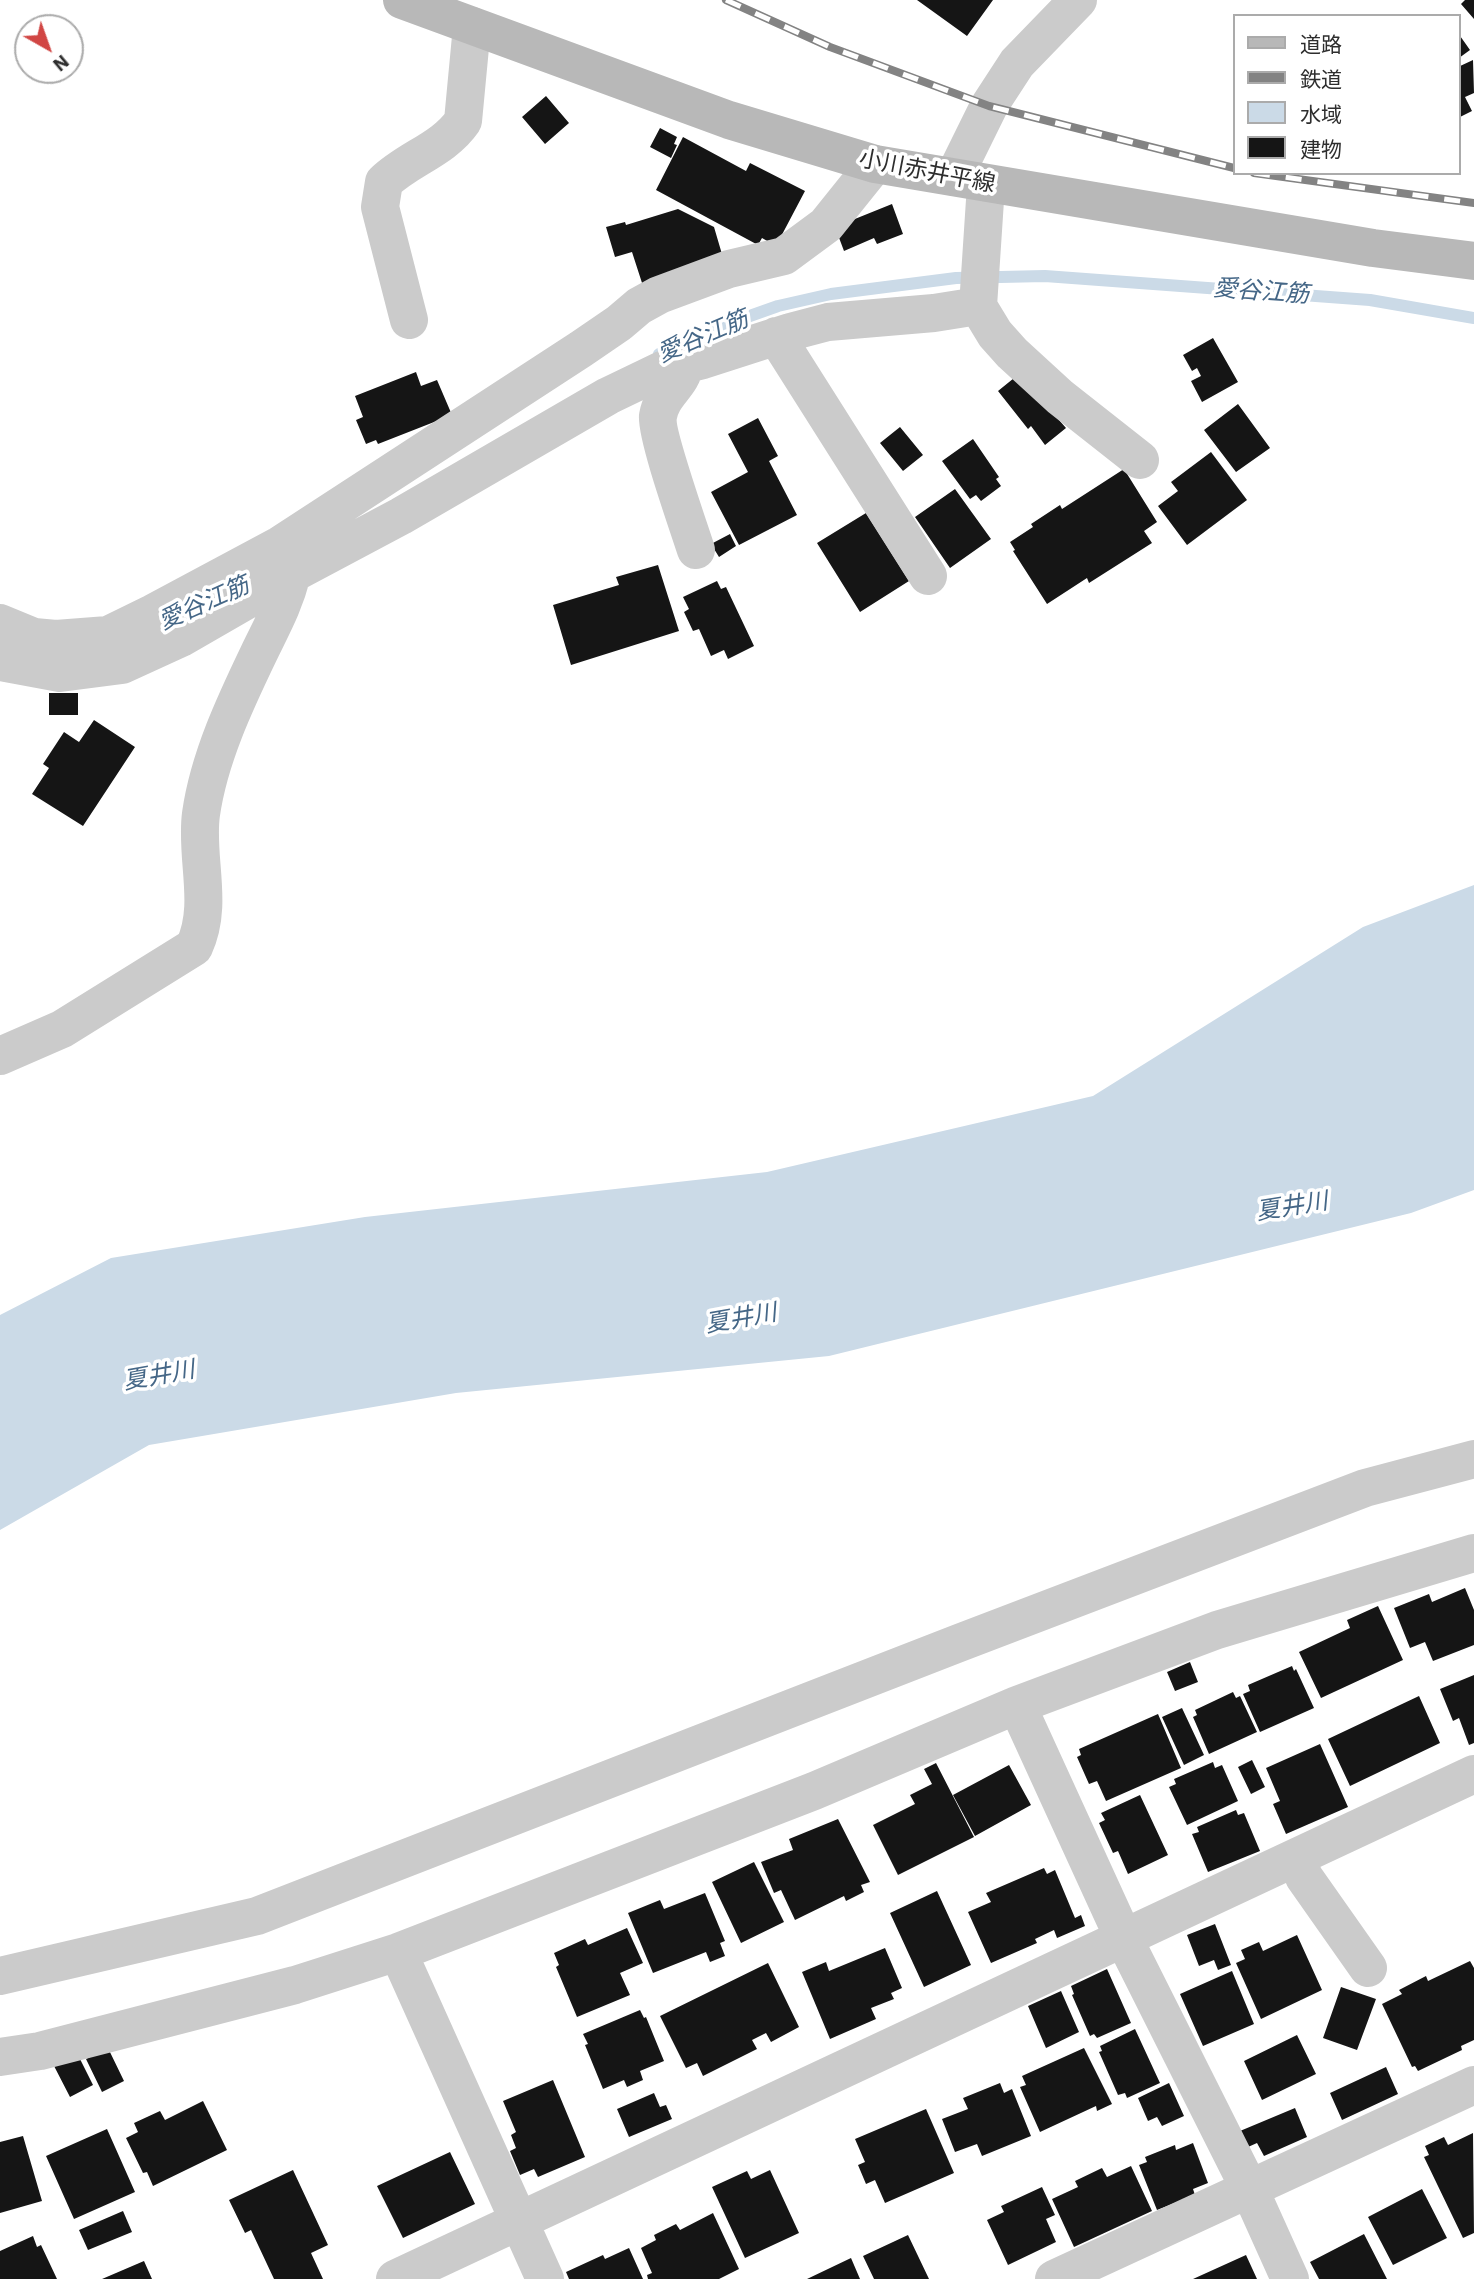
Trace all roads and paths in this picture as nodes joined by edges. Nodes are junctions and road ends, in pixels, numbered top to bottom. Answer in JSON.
{"nodes":[{"id":1,"x":402,"y":0,"type":"edge"},
{"id":2,"x":1078,"y":0,"type":"edge"},
{"id":3,"x":472,"y":26,"type":"junction"},
{"id":4,"x":875,"y":164,"type":"junction"},
{"id":5,"x":970,"y":181,"type":"junction"},
{"id":6,"x":1474,"y":261,"type":"edge"},
{"id":7,"x":978,"y":306,"type":"junction"},
{"id":8,"x":409,"y":320,"type":"dead end"},
{"id":9,"x":776,"y":336,"type":"junction"},
{"id":10,"x":685,"y":365,"type":"junction"},
{"id":11,"x":1140,"y":460,"type":"dead end"},
{"id":12,"x":696,"y":550,"type":"dead end"},
{"id":13,"x":292,"y":574,"type":"junction"},
{"id":14,"x":928,"y":576,"type":"dead end"},
{"id":15,"x":0,"y":624,"type":"edge"},
{"id":16,"x":0,"y":662,"type":"edge"},
{"id":17,"x":0,"y":1056,"type":"edge"},
{"id":18,"x":1474,"y":1459,"type":"edge"},
{"id":19,"x":1474,"y":1553,"type":"edge"},
{"id":20,"x":1017,"y":1705,"type":"junction"},
{"id":21,"x":1474,"y":1774,"type":"edge"},
{"id":22,"x":1297,"y":1858,"type":"junction"},
{"id":23,"x":1124,"y":1939,"type":"junction"},
{"id":24,"x":398,"y":1952,"type":"junction"},
{"id":25,"x":1368,"y":1968,"type":"dead end"},
{"id":26,"x":0,"y":1976,"type":"edge"},
{"id":27,"x":0,"y":2057,"type":"edge"},
{"id":28,"x":1474,"y":2085,"type":"edge"},
{"id":29,"x":1249,"y":2188,"type":"junction"},
{"id":30,"x":519,"y":2221,"type":"junction"},
{"id":31,"x":395,"y":2279,"type":"edge"},
{"id":32,"x":545,"y":2279,"type":"edge"},
{"id":33,"x":1054,"y":2279,"type":"edge"},
{"id":34,"x":1290,"y":2279,"type":"edge"}],
"edges":[{"from":1,"to":3,"type":"main road","name":"小川赤井平線"},
{"from":2,"to":5,"type":"street"},
{"from":3,"to":4,"type":"main road","name":"小川赤井平線"},
{"from":3,"to":8,"type":"street"},
{"from":4,"to":5,"type":"main road","name":"小川赤井平線"},
{"from":4,"to":15,"type":"street"},
{"from":5,"to":6,"type":"main road","name":"小川赤井平線"},
{"from":5,"to":7,"type":"street"},
{"from":7,"to":9,"type":"street"},
{"from":7,"to":11,"type":"street"},
{"from":9,"to":10,"type":"street"},
{"from":9,"to":14,"type":"street"},
{"from":10,"to":12,"type":"street"},
{"from":10,"to":13,"type":"street"},
{"from":13,"to":16,"type":"street"},
{"from":13,"to":17,"type":"street"},
{"from":18,"to":26,"type":"street"},
{"from":19,"to":20,"type":"street"},
{"from":20,"to":23,"type":"street"},
{"from":20,"to":24,"type":"street"},
{"from":21,"to":22,"type":"street"},
{"from":22,"to":23,"type":"street"},
{"from":22,"to":25,"type":"street"},
{"from":23,"to":29,"type":"street"},
{"from":23,"to":30,"type":"street"},
{"from":24,"to":27,"type":"street"},
{"from":24,"to":30,"type":"street"},
{"from":28,"to":29,"type":"street"},
{"from":29,"to":33,"type":"street"},
{"from":29,"to":34,"type":"street"},
{"from":30,"to":31,"type":"street"},
{"from":30,"to":32,"type":"street"}]}
